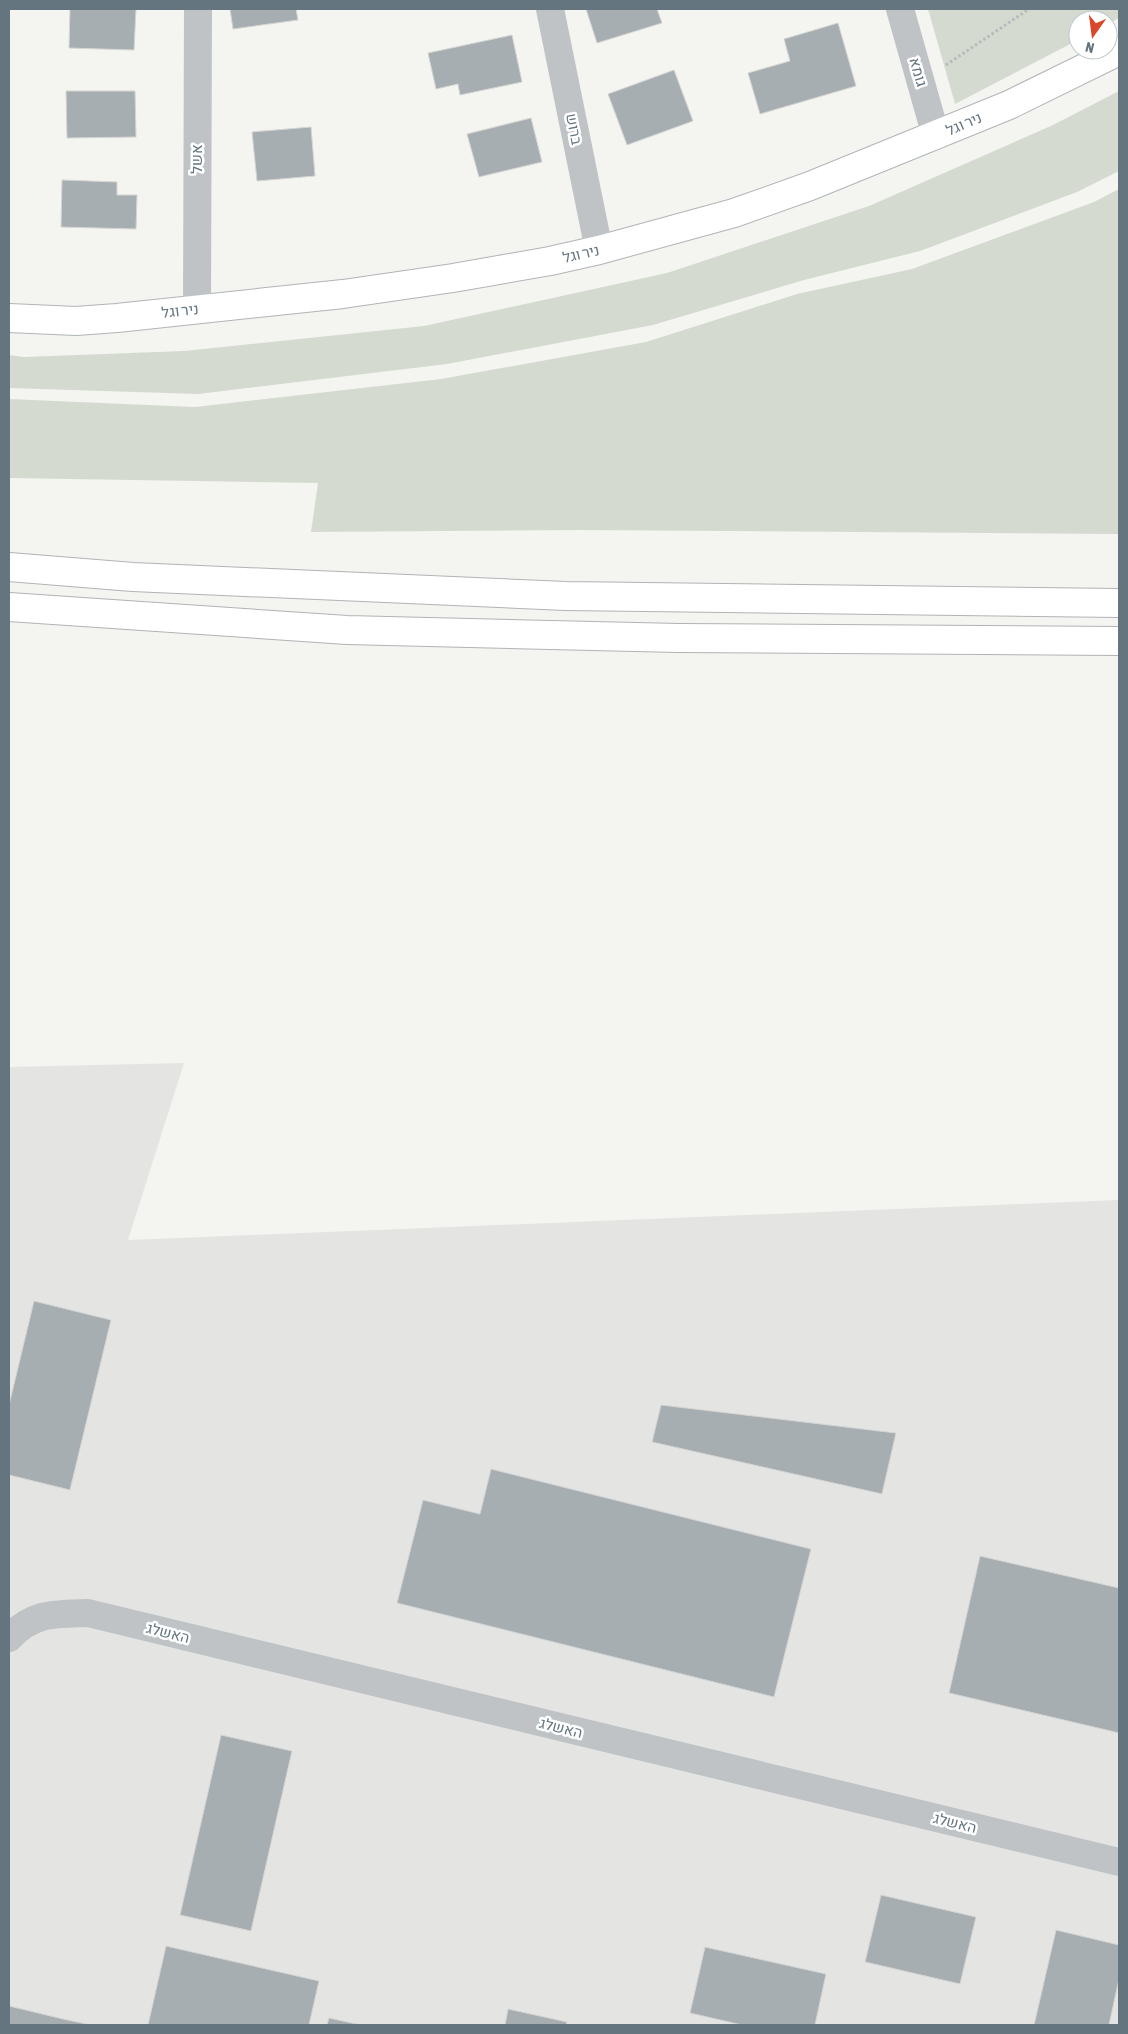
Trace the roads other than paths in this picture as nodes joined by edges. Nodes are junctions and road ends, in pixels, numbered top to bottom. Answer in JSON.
{"nodes":[{"id":1,"x":198,"y":9,"type":"edge"},
{"id":2,"x":550,"y":9,"type":"edge"},
{"id":3,"x":900,"y":9,"type":"edge"},
{"id":4,"x":1119,"y":51,"type":"edge"},
{"id":5,"x":936,"y":136,"type":"junction"},
{"id":6,"x":598,"y":250,"type":"junction"},
{"id":7,"x":197,"y":310,"type":"junction"},
{"id":8,"x":9,"y":318,"type":"edge"},
{"id":9,"x":9,"y":567,"type":"edge"},
{"id":10,"x":1119,"y":602,"type":"edge"},
{"id":11,"x":9,"y":607,"type":"edge"},
{"id":12,"x":1119,"y":641,"type":"edge"},
{"id":13,"x":9,"y":1638,"type":"edge"},
{"id":14,"x":1119,"y":1862,"type":"edge"}],
"edges":[{"from":1,"to":7,"type":"street","name":"אשל"},
{"from":2,"to":6,"type":"street","name":"ברוש"},
{"from":3,"to":5,"type":"street","name":"גומא"},
{"from":4,"to":5,"type":"main road","name":"ניר וגל"},
{"from":5,"to":6,"type":"main road","name":"ניר וגל"},
{"from":6,"to":7,"type":"main road","name":"ניר וגל"},
{"from":7,"to":8,"type":"main road","name":"ניר וגל"},
{"from":9,"to":10,"type":"main road"},
{"from":11,"to":12,"type":"main road"},
{"from":13,"to":14,"type":"street","name":"האשלג"}]}
